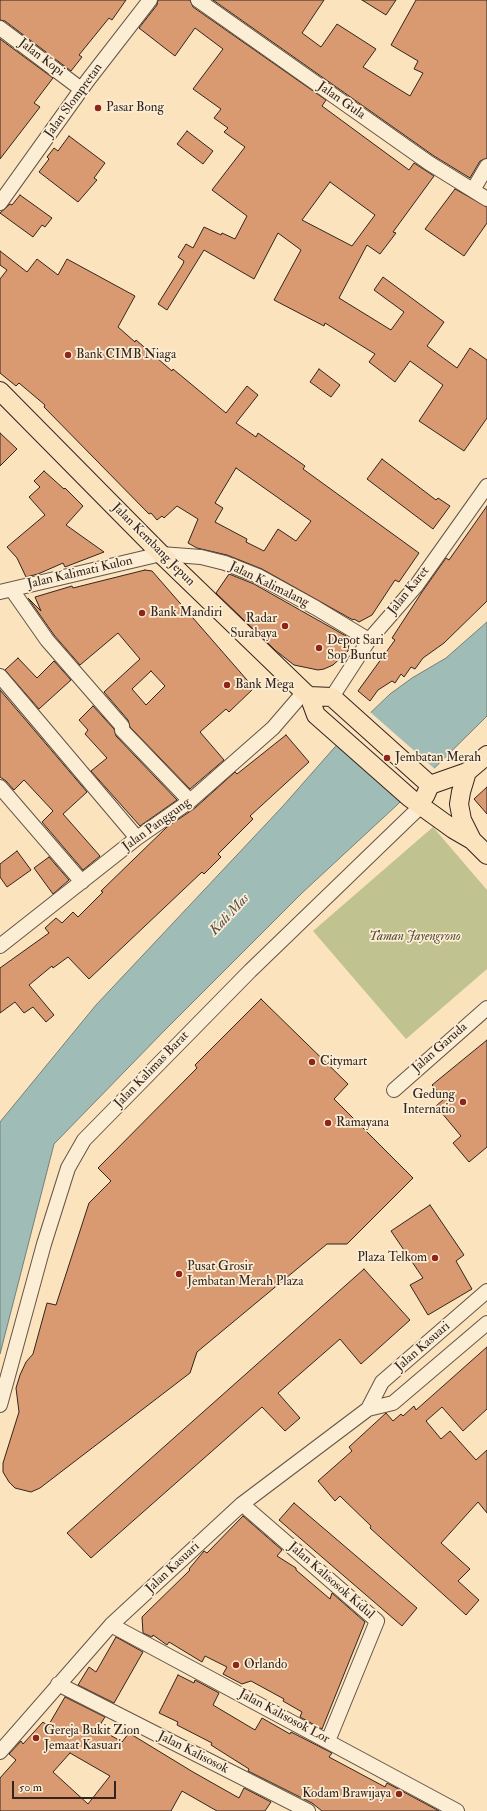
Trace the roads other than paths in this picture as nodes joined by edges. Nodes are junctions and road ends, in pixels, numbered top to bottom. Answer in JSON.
{"nodes":[{"id":1,"x":150,"y":0,"type":"edge"},
{"id":2,"x":198,"y":0,"type":"edge"},
{"id":3,"x":0,"y":28,"type":"edge"},
{"id":4,"x":81,"y":89,"type":"junction"},
{"id":5,"x":487,"y":166,"type":"edge"},
{"id":6,"x":473,"y":190,"type":"junction"},
{"id":7,"x":487,"y":199,"type":"edge"},
{"id":8,"x":0,"y":203,"type":"edge"},
{"id":9,"x":0,"y":391,"type":"edge"},
{"id":10,"x":487,"y":486,"type":"edge"},
{"id":11,"x":161,"y":554,"type":"junction"},
{"id":12,"x":6,"y":591,"type":"edge"},
{"id":13,"x":369,"y":640,"type":"junction"},
{"id":14,"x":0,"y":676,"type":"edge"},
{"id":15,"x":307,"y":694,"type":"junction"},
{"id":16,"x":332,"y":697,"type":"junction"},
{"id":17,"x":487,"y":756,"type":"edge"},
{"id":18,"x":467,"y":772,"type":"junction"},
{"id":19,"x":428,"y":783,"type":"junction"},
{"id":20,"x":0,"y":787,"type":"edge"},
{"id":21,"x":190,"y":801,"type":"junction"},
{"id":22,"x":416,"y":802,"type":"junction"},
{"id":23,"x":137,"y":838,"type":"junction"},
{"id":24,"x":472,"y":840,"type":"junction"},
{"id":25,"x":487,"y":855,"type":"edge"},
{"id":26,"x":82,"y":882,"type":"junction"},
{"id":27,"x":0,"y":946,"type":"edge"},
{"id":28,"x":487,"y":1008,"type":"edge"},
{"id":29,"x":394,"y":1090,"type":"dead end"},
{"id":30,"x":487,"y":1291,"type":"edge"},
{"id":31,"x":487,"y":1323,"type":"edge"},
{"id":32,"x":0,"y":1406,"type":"edge"},
{"id":33,"x":368,"y":1409,"type":"junction"},
{"id":34,"x":242,"y":1504,"type":"junction"},
{"id":35,"x":111,"y":1625,"type":"junction"},
{"id":36,"x":58,"y":1684,"type":"junction"},
{"id":37,"x":328,"y":1741,"type":"junction"},
{"id":38,"x":0,"y":1752,"type":"edge"},
{"id":39,"x":308,"y":1811,"type":"edge"},
{"id":40,"x":457,"y":1811,"type":"edge"}],
"edges":[{"from":1,"to":4,"type":"street","name":"Jalan Slompretan"},
{"from":2,"to":6,"type":"street","name":"Jalan Gula"},
{"from":3,"to":4,"type":"street","name":"Jalan Kopi"},
{"from":4,"to":8,"type":"street","name":"Jalan Slompretan"},
{"from":5,"to":6,"type":"street"},
{"from":6,"to":7,"type":"street","name":"Jalan Gula"},
{"from":9,"to":11,"type":"main road","name":"Jalan Kembang Jepun"},
{"from":10,"to":13,"type":"street","name":"Jalan Karet"},
{"from":11,"to":12,"type":"street","name":"Jalan Kalimati Kulon"},
{"from":11,"to":13,"type":"street","name":"Jalan Kalimalang"},
{"from":11,"to":15,"type":"main road","name":"Jalan Kembang Jepun"},
{"from":12,"to":21,"type":"street"},
{"from":13,"to":16,"type":"street","name":"Jalan Karet"},
{"from":14,"to":23,"type":"street"},
{"from":15,"to":16,"type":"main road"},
{"from":15,"to":21,"type":"street","name":"Jalan Panggung"},
{"from":15,"to":22,"type":"main road","name":"Jalan Kembang Jepun"},
{"from":16,"to":19,"type":"main road"},
{"from":17,"to":18,"type":"main road"},
{"from":18,"to":19,"type":"main road"},
{"from":18,"to":24,"type":"main road"},
{"from":19,"to":22,"type":"main road"},
{"from":20,"to":26,"type":"street"},
{"from":21,"to":23,"type":"street","name":"Jalan Panggung"},
{"from":22,"to":24,"type":"main road","name":"Jalan Kembang Jepun"},
{"from":22,"to":32,"type":"street","name":"Jalan Kalimas Barat"},
{"from":23,"to":26,"type":"street","name":"Jalan Panggung"},
{"from":24,"to":25,"type":"main road"},
{"from":26,"to":27,"type":"street","name":"Jalan Panggung"},
{"from":28,"to":29,"type":"street","name":"Jalan Garuda"},
{"from":30,"to":33,"type":"street","name":"Jalan Kasuari"},
{"from":31,"to":33,"type":"street","name":"Jalan Kasuari"},
{"from":33,"to":34,"type":"street","name":"Jalan Kasuari"},
{"from":34,"to":35,"type":"street","name":"Jalan Kasuari"},
{"from":34,"to":37,"type":"street","name":"Jalan Kalisosok Kidul"},
{"from":35,"to":36,"type":"street","name":"Jalan Kasuari"},
{"from":35,"to":37,"type":"street","name":"Jalan Kalisosok Lor"},
{"from":36,"to":38,"type":"street","name":"Jalan Kasuari"},
{"from":36,"to":39,"type":"street","name":"Jalan Kalisosok"},
{"from":37,"to":40,"type":"street","name":"Jalan Kalisosok Lor"}]}
